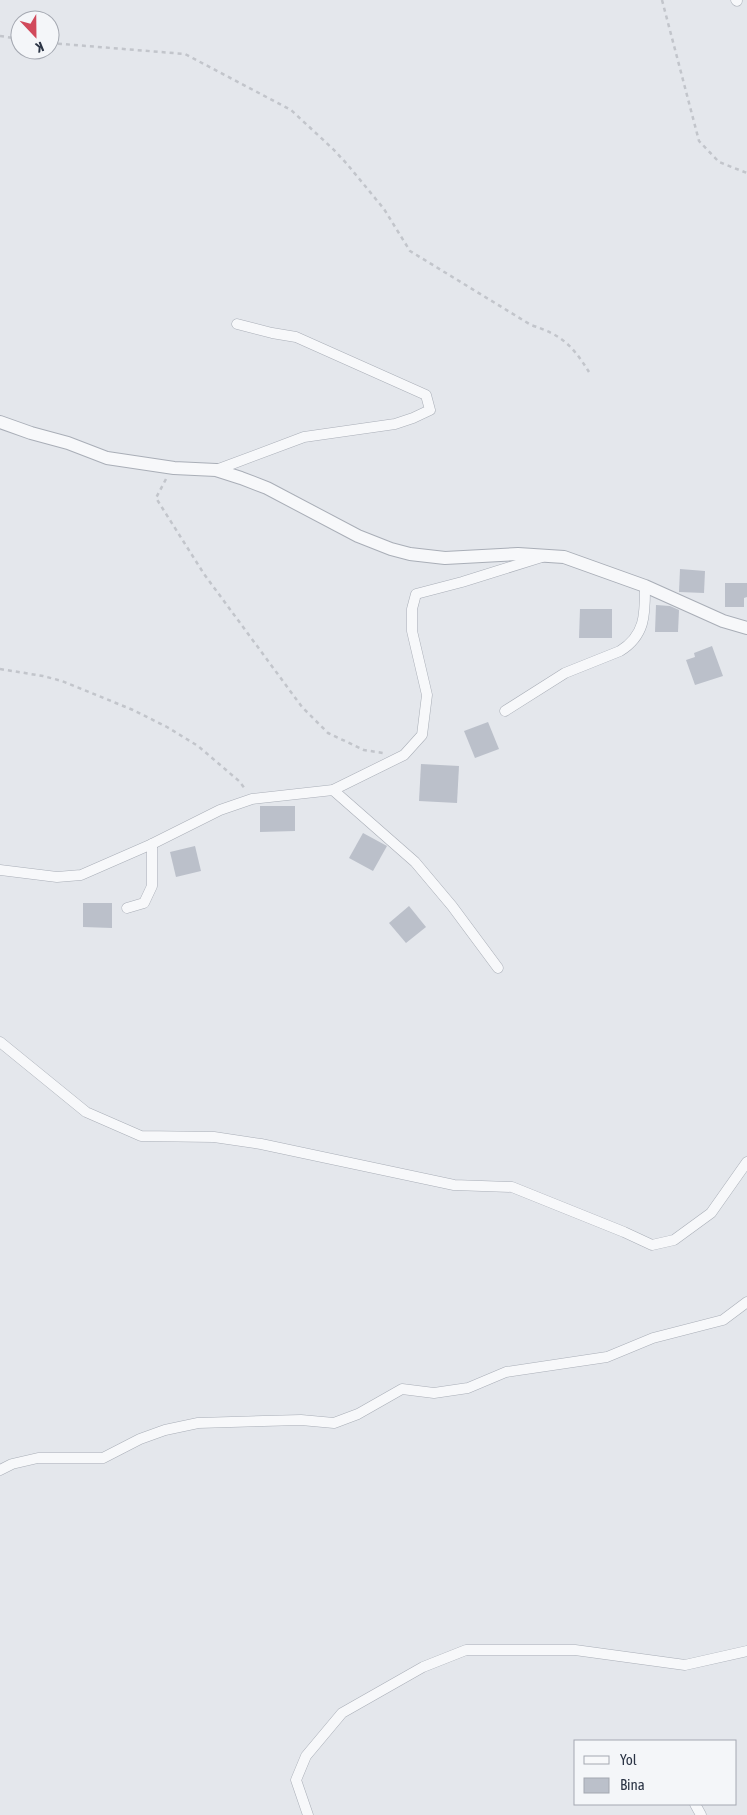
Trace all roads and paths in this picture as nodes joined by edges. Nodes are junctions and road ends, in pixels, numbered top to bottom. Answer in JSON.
{"nodes":[{"id":1,"x":662,"y":0,"type":"edge"},
{"id":2,"x":60,"y":44,"type":"edge"},
{"id":3,"x":747,"y":173,"type":"edge"},
{"id":4,"x":237,"y":324,"type":"dead end"},
{"id":5,"x":589,"y":372,"type":"dead end"},
{"id":6,"x":0,"y":422,"type":"edge"},
{"id":7,"x":174,"y":468,"type":"junction"},
{"id":8,"x":216,"y":470,"type":"junction"},
{"id":9,"x":543,"y":556,"type":"junction"},
{"id":10,"x":645,"y":586,"type":"junction"},
{"id":11,"x":747,"y":628,"type":"edge"},
{"id":12,"x":0,"y":669,"type":"edge"},
{"id":13,"x":505,"y":711,"type":"dead end"},
{"id":14,"x":404,"y":755,"type":"junction"},
{"id":15,"x":333,"y":790,"type":"junction"},
{"id":16,"x":252,"y":800,"type":"junction"},
{"id":17,"x":152,"y":844,"type":"junction"},
{"id":18,"x":0,"y":870,"type":"edge"},
{"id":19,"x":127,"y":908,"type":"dead end"},
{"id":20,"x":498,"y":968,"type":"dead end"},
{"id":21,"x":0,"y":1042,"type":"edge"},
{"id":22,"x":747,"y":1162,"type":"edge"},
{"id":23,"x":747,"y":1302,"type":"edge"},
{"id":24,"x":0,"y":1470,"type":"edge"},
{"id":25,"x":747,"y":1651,"type":"edge"},
{"id":26,"x":308,"y":1815,"type":"edge"}],
"edges":[{"from":1,"to":3,"type":"path"},
{"from":2,"to":5,"type":"path"},
{"from":4,"to":8,"type":"street"},
{"from":6,"to":7,"type":"street"},
{"from":7,"to":8,"type":"street"},
{"from":7,"to":14,"type":"path"},
{"from":8,"to":9,"type":"street"},
{"from":9,"to":10,"type":"street"},
{"from":9,"to":14,"type":"street"},
{"from":10,"to":11,"type":"street"},
{"from":10,"to":13,"type":"street"},
{"from":12,"to":16,"type":"path"},
{"from":14,"to":15,"type":"street"},
{"from":15,"to":16,"type":"street"},
{"from":15,"to":20,"type":"street"},
{"from":16,"to":17,"type":"street"},
{"from":17,"to":18,"type":"street"},
{"from":17,"to":19,"type":"street"},
{"from":21,"to":22,"type":"street"},
{"from":23,"to":24,"type":"street"},
{"from":25,"to":26,"type":"street"}]}
